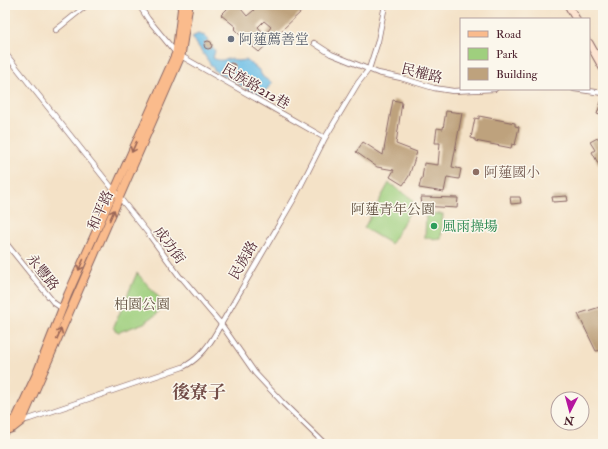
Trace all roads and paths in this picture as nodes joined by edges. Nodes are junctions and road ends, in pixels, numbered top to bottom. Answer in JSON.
{"nodes":[{"id":1,"x":87,"y":5,"type":"edge"},
{"id":2,"x":139,"y":5,"type":"edge"},
{"id":3,"x":189,"y":5,"type":"edge"},
{"id":4,"x":385,"y":5,"type":"edge"},
{"id":5,"x":568,"y":5,"type":"edge"},
{"id":6,"x":180,"y":7,"type":"edge"},
{"id":7,"x":575,"y":18,"type":"edge"},
{"id":8,"x":56,"y":30,"type":"dead end"},
{"id":9,"x":314,"y":43,"type":"dead end"},
{"id":10,"x":590,"y":45,"type":"edge"},
{"id":11,"x":5,"y":53,"type":"edge"},
{"id":12,"x":178,"y":55,"type":"junction"},
{"id":13,"x":603,"y":68,"type":"edge"},
{"id":14,"x":369,"y":69,"type":"junction"},
{"id":15,"x":474,"y":90,"type":"edge"},
{"id":16,"x":581,"y":90,"type":"edge"},
{"id":17,"x":603,"y":93,"type":"edge"},
{"id":18,"x":325,"y":138,"type":"junction"},
{"id":19,"x":114,"y":191,"type":"junction"},
{"id":20,"x":119,"y":198,"type":"junction"},
{"id":21,"x":5,"y":242,"type":"edge"},
{"id":22,"x":65,"y":310,"type":"junction"},
{"id":23,"x":221,"y":324,"type":"junction"},
{"id":24,"x":19,"y":419,"type":"junction"},
{"id":25,"x":5,"y":424,"type":"edge"},
{"id":26,"x":5,"y":431,"type":"edge"},
{"id":27,"x":325,"y":444,"type":"edge"}],
"edges":[{"from":1,"to":8,"type":"street"},
{"from":2,"to":12,"type":"street"},
{"from":3,"to":12,"type":"main road","name":"和平路"},
{"from":4,"to":14,"type":"street","name":"民族路"},
{"from":5,"to":7,"type":"street"},
{"from":6,"to":12,"type":"main road","name":"和平路"},
{"from":9,"to":14,"type":"street","name":"民權路"},
{"from":10,"to":13,"type":"street"},
{"from":11,"to":19,"type":"street","name":"成功街"},
{"from":12,"to":18,"type":"street","name":"民族路212巷"},
{"from":12,"to":19,"type":"main road","name":"和平路","one_way":true},
{"from":12,"to":20,"type":"main road","name":"和平路"},
{"from":14,"to":15,"type":"street","name":"民權路"},
{"from":14,"to":18,"type":"street","name":"民族路"},
{"from":16,"to":17,"type":"street"},
{"from":18,"to":23,"type":"street","name":"民族路"},
{"from":19,"to":20,"type":"street","name":"成功街"},
{"from":19,"to":22,"type":"main road","name":"和平路","one_way":true},
{"from":22,"to":20,"type":"main road","name":"和平路","one_way":true},
{"from":20,"to":23,"type":"street","name":"成功街"},
{"from":21,"to":22,"type":"street","name":"永豐路"},
{"from":22,"to":24,"type":"main road","name":"和平路"},
{"from":23,"to":24,"type":"street","name":"民族路"},
{"from":23,"to":27,"type":"street","name":"成功街"},
{"from":24,"to":25,"type":"main road","name":"民族路"},
{"from":24,"to":26,"type":"main road","name":"民族路"}]}
